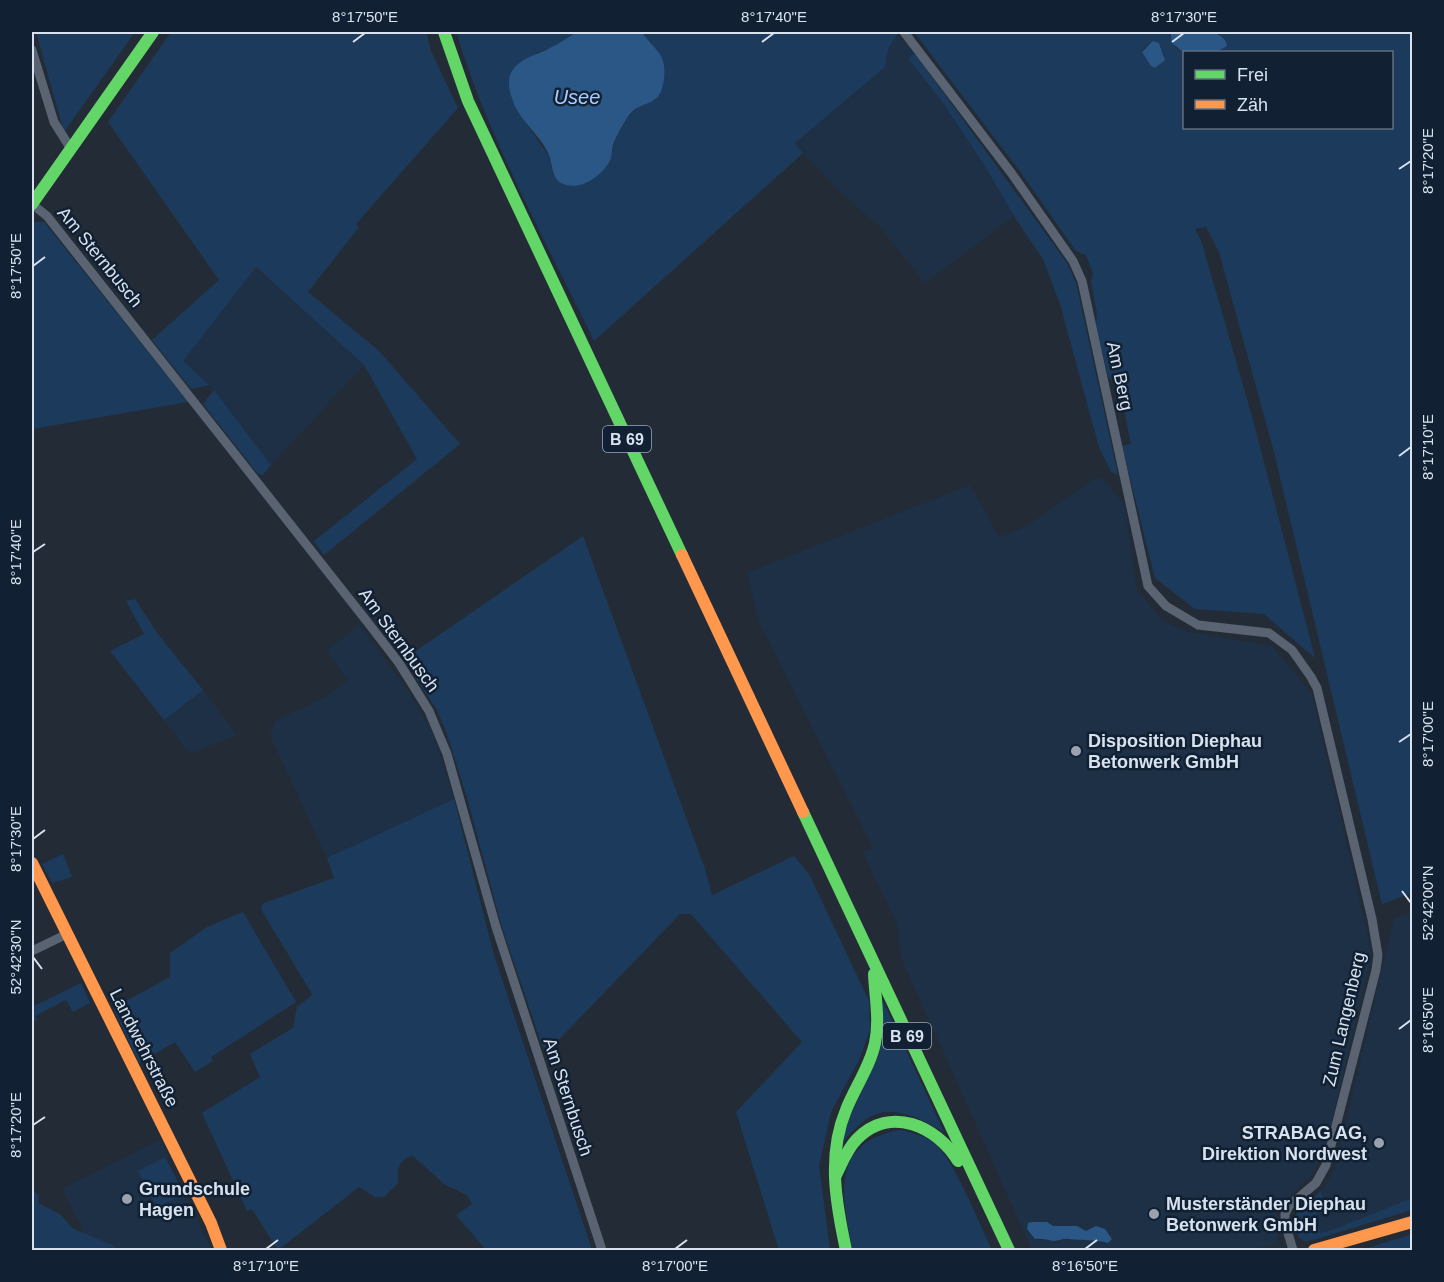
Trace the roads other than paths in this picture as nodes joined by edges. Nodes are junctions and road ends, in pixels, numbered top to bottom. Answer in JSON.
{"nodes":[{"id":1,"x":153,"y":32,"type":"edge"},
{"id":2,"x":444,"y":32,"type":"edge"},
{"id":3,"x":904,"y":32,"type":"edge"},
{"id":4,"x":32,"y":51,"type":"edge"},
{"id":5,"x":71,"y":149,"type":"junction"},
{"id":6,"x":32,"y":204,"type":"edge"},
{"id":7,"x":1311,"y":677,"type":"joint"},
{"id":8,"x":32,"y":863,"type":"edge"},
{"id":9,"x":67,"y":934,"type":"junction"},
{"id":10,"x":32,"y":951,"type":"edge"},
{"id":11,"x":874,"y":966,"type":"junction"},
{"id":12,"x":835,"y":1177,"type":"junction"},
{"id":13,"x":984,"y":1200,"type":"junction"},
{"id":14,"x":1413,"y":1222,"type":"edge"},
{"id":15,"x":221,"y":1251,"type":"edge"},
{"id":16,"x":602,"y":1251,"type":"edge"},
{"id":17,"x":846,"y":1251,"type":"edge"},
{"id":18,"x":1009,"y":1251,"type":"edge"},
{"id":19,"x":1293,"y":1251,"type":"edge"},
{"id":20,"x":1314,"y":1251,"type":"edge"}],
"edges":[{"from":1,"to":5,"type":"main road"},
{"from":2,"to":11,"type":"main road","number":"B 69"},
{"from":3,"to":7,"type":"street","name":"Am Berg"},
{"from":4,"to":5,"type":"street"},
{"from":5,"to":6,"type":"main road"},
{"from":6,"to":16,"type":"street","name":"Am Sternbusch"},
{"from":7,"to":19,"type":"street","name":"Zum Langenberg"},
{"from":8,"to":9,"type":"main road","name":"Landwehrstraße"},
{"from":9,"to":10,"type":"street"},
{"from":9,"to":15,"type":"main road","name":"Landwehrstraße"},
{"from":11,"to":12,"type":"main road"},
{"from":11,"to":13,"type":"main road","number":"B 69"},
{"from":12,"to":13,"type":"main road"},
{"from":12,"to":17,"type":"main road"},
{"from":13,"to":18,"type":"main road","number":"B 69"},
{"from":14,"to":20,"type":"main road"}]}
